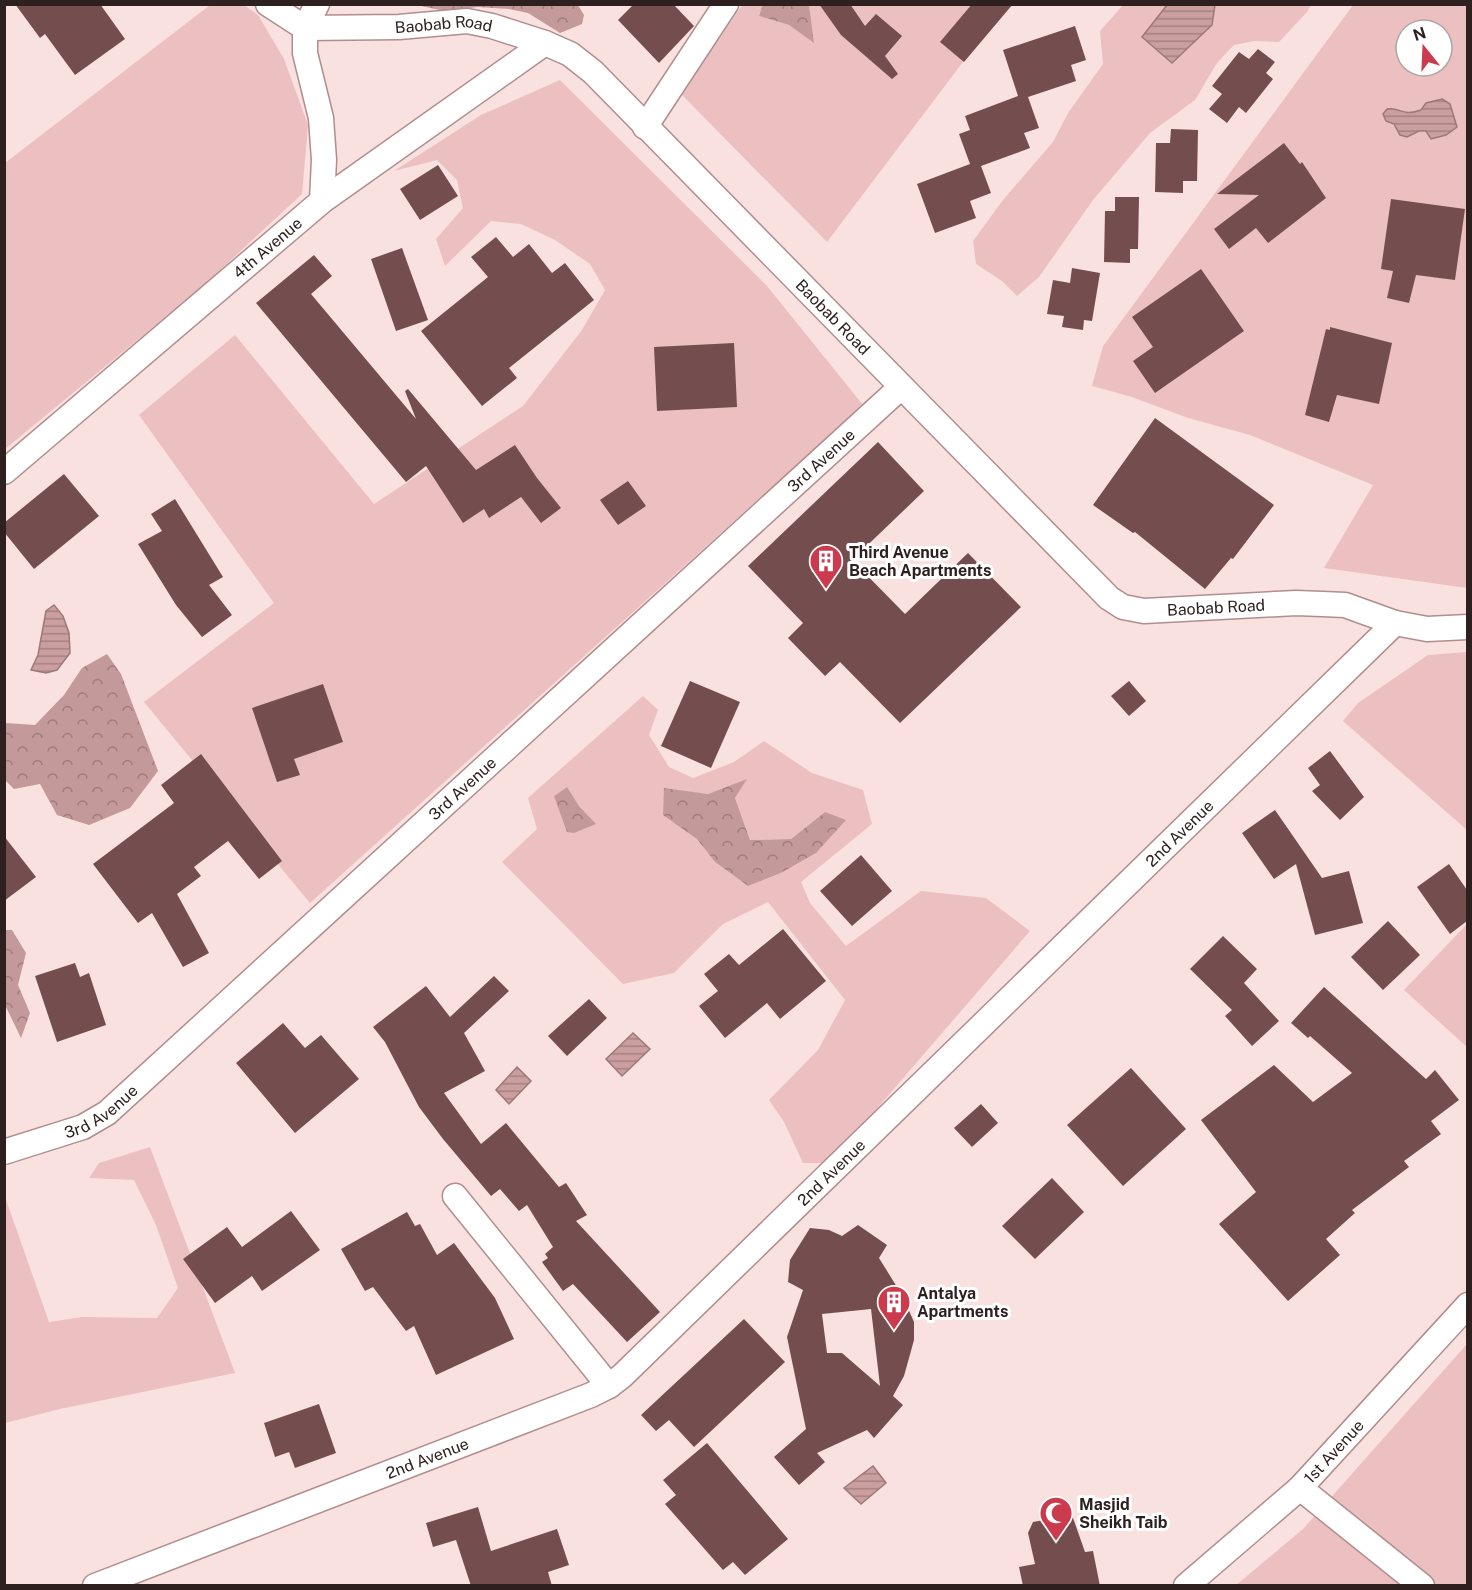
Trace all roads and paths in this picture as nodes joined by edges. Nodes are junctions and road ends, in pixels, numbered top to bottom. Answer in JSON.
{"nodes":[{"id":1,"x":268,"y":4,"type":"edge"},
{"id":2,"x":317,"y":4,"type":"edge"},
{"id":3,"x":726,"y":4,"type":"edge"},
{"id":4,"x":304,"y":28,"type":"junction"},
{"id":5,"x":545,"y":43,"type":"junction"},
{"id":6,"x":645,"y":127,"type":"junction"},
{"id":7,"x":321,"y":201,"type":"junction"},
{"id":8,"x":900,"y":388,"type":"junction"},
{"id":9,"x":4,"y":472,"type":"edge"},
{"id":10,"x":1395,"y":623,"type":"junction"},
{"id":11,"x":1467,"y":627,"type":"edge"},
{"id":12,"x":4,"y":1152,"type":"edge"},
{"id":13,"x":455,"y":1196,"type":"dead end"},
{"id":14,"x":1467,"y":1305,"type":"edge"},
{"id":15,"x":609,"y":1386,"type":"junction"},
{"id":16,"x":1300,"y":1488,"type":"junction"},
{"id":17,"x":95,"y":1586,"type":"edge"},
{"id":18,"x":1186,"y":1586,"type":"edge"},
{"id":19,"x":1422,"y":1586,"type":"edge"}],
"edges":[{"from":1,"to":4,"type":"street"},
{"from":2,"to":4,"type":"street"},
{"from":3,"to":6,"type":"street"},
{"from":4,"to":5,"type":"street","name":"Baobab Road"},
{"from":4,"to":7,"type":"street"},
{"from":5,"to":6,"type":"street","name":"Baobab Road"},
{"from":5,"to":7,"type":"street","name":"4th Avenue"},
{"from":6,"to":8,"type":"street","name":"Baobab Road"},
{"from":7,"to":9,"type":"street","name":"4th Avenue"},
{"from":8,"to":10,"type":"street","name":"Baobab Road"},
{"from":8,"to":12,"type":"street","name":"3rd Avenue"},
{"from":10,"to":11,"type":"street"},
{"from":10,"to":15,"type":"street","name":"2nd Avenue"},
{"from":13,"to":15,"type":"street"},
{"from":14,"to":16,"type":"street","name":"1st Avenue"},
{"from":15,"to":17,"type":"street","name":"2nd Avenue"},
{"from":16,"to":18,"type":"street","name":"1st Avenue"},
{"from":16,"to":19,"type":"street"}]}
